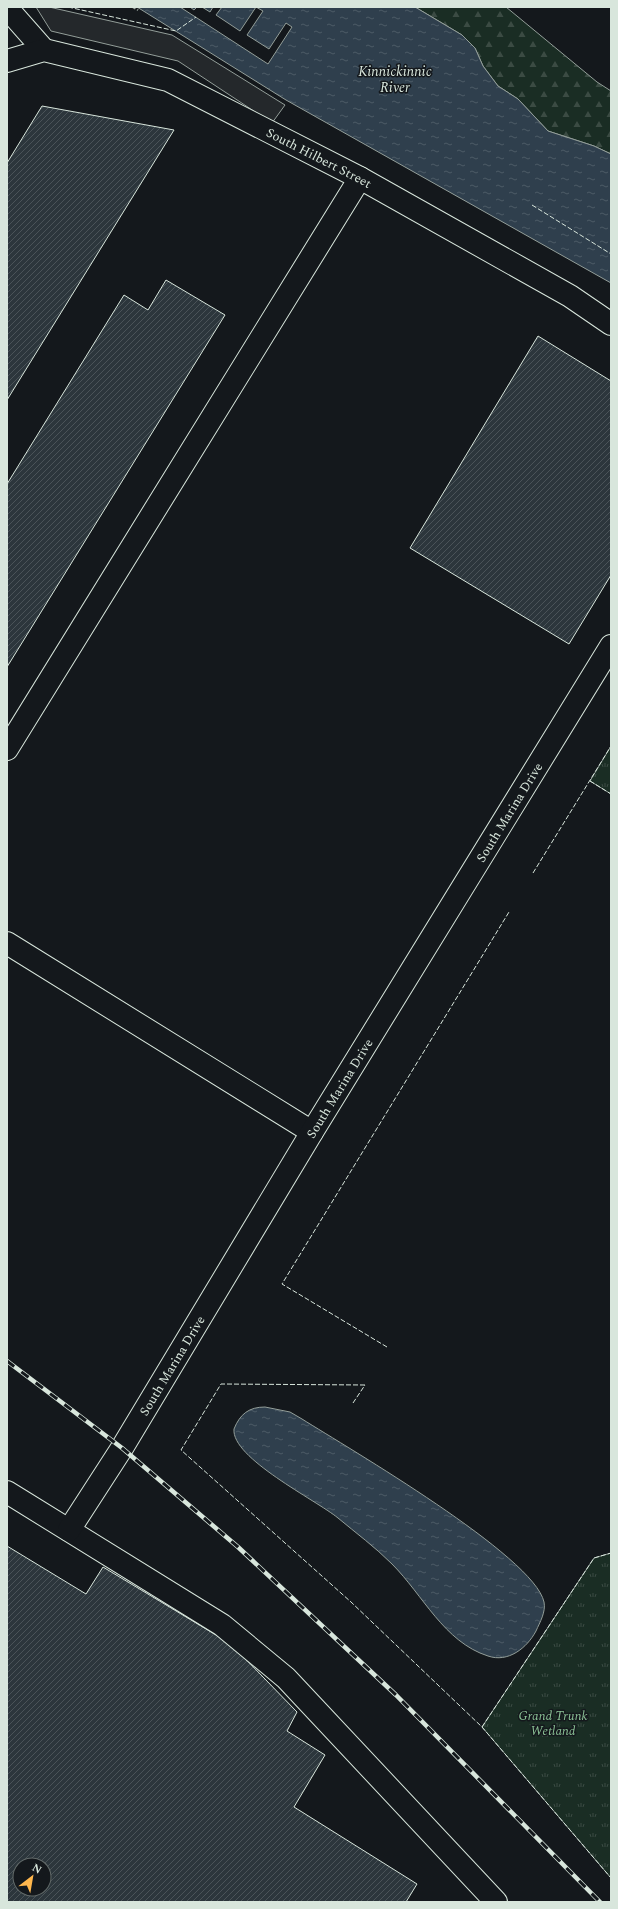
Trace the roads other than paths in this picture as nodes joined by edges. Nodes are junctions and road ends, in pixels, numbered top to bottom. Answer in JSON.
{"nodes":[{"id":1,"x":7,"y":8,"type":"edge"},
{"id":2,"x":44,"y":50,"type":"junction"},
{"id":3,"x":7,"y":61,"type":"edge"},
{"id":4,"x":360,"y":178,"type":"junction"},
{"id":5,"x":611,"y":324,"type":"edge"},
{"id":6,"x":611,"y":646,"type":"edge"},
{"id":7,"x":7,"y":749,"type":"edge"},
{"id":8,"x":7,"y":943,"type":"edge"},
{"id":9,"x":312,"y":1132,"type":"junction"},
{"id":10,"x":7,"y":1492,"type":"edge"},
{"id":11,"x":69,"y":1530,"type":"junction"},
{"id":12,"x":496,"y":1902,"type":"edge"}],
"edges":[{"from":1,"to":2,"type":"street"},
{"from":2,"to":3,"type":"street"},
{"from":2,"to":4,"type":"street","name":"South Hilbert Street"},
{"from":4,"to":5,"type":"street","name":"South Hilbert Street"},
{"from":4,"to":7,"type":"street"},
{"from":6,"to":9,"type":"street","name":"South Marina Drive"},
{"from":8,"to":9,"type":"street"},
{"from":9,"to":11,"type":"street","name":"South Marina Drive"},
{"from":10,"to":11,"type":"street"},
{"from":11,"to":12,"type":"street"}]}
